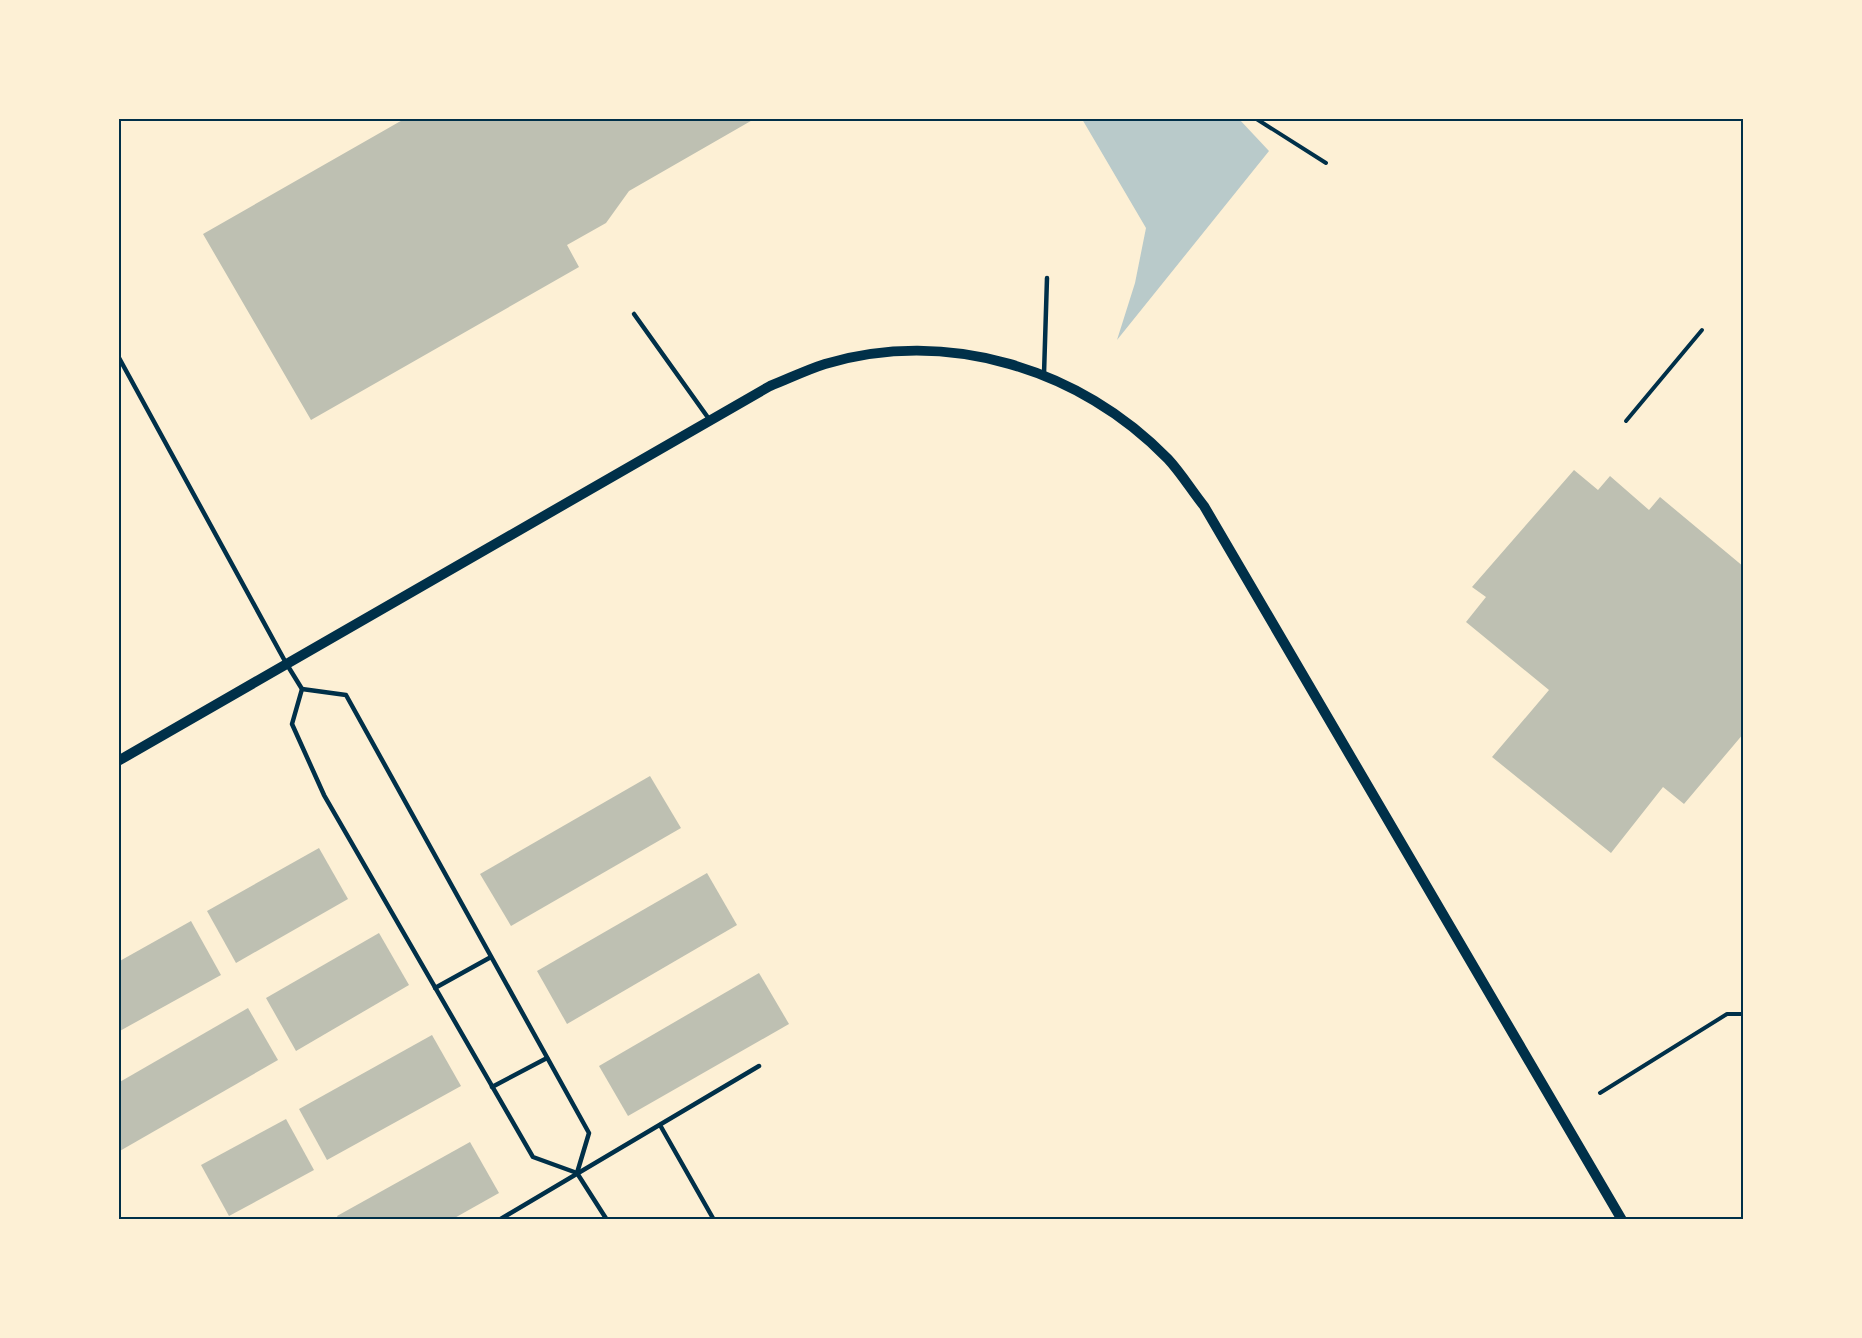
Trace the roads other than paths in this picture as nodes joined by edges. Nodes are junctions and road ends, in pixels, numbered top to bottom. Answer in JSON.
{"nodes":[{"id":1,"x":1047,"y":278,"type":"dead end"},
{"id":2,"x":634,"y":314,"type":"dead end"},
{"id":3,"x":118,"y":356,"type":"edge"},
{"id":4,"x":1044,"y":374,"type":"junction"},
{"id":5,"x":710,"y":420,"type":"junction"},
{"id":6,"x":286,"y":663,"type":"junction"},
{"id":7,"x":303,"y":689,"type":"junction"},
{"id":8,"x":118,"y":761,"type":"edge"},
{"id":9,"x":491,"y":957,"type":"junction"},
{"id":10,"x":435,"y":988,"type":"junction"},
{"id":11,"x":548,"y":1058,"type":"junction"},
{"id":12,"x":759,"y":1066,"type":"dead end"},
{"id":13,"x":492,"y":1087,"type":"junction"},
{"id":14,"x":660,"y":1125,"type":"junction"},
{"id":15,"x":577,"y":1173,"type":"junction"},
{"id":16,"x":498,"y":1220,"type":"edge"},
{"id":17,"x":607,"y":1220,"type":"edge"},
{"id":18,"x":714,"y":1220,"type":"edge"},
{"id":19,"x":1622,"y":1220,"type":"edge"}],
"edges":[{"from":1,"to":4,"type":"lane"},
{"from":2,"to":5,"type":"lane"},
{"from":3,"to":6,"type":"lane"},
{"from":4,"to":5,"type":"street"},
{"from":4,"to":19,"type":"street"},
{"from":5,"to":6,"type":"street"},
{"from":6,"to":7,"type":"lane"},
{"from":6,"to":8,"type":"street"},
{"from":7,"to":9,"type":"lane"},
{"from":7,"to":10,"type":"lane"},
{"from":9,"to":10,"type":"lane"},
{"from":9,"to":11,"type":"lane"},
{"from":10,"to":13,"type":"lane"},
{"from":11,"to":13,"type":"lane"},
{"from":11,"to":15,"type":"lane"},
{"from":12,"to":14,"type":"lane"},
{"from":13,"to":15,"type":"lane"},
{"from":14,"to":15,"type":"lane"},
{"from":14,"to":18,"type":"lane"},
{"from":15,"to":16,"type":"lane"},
{"from":15,"to":17,"type":"lane"}]}
